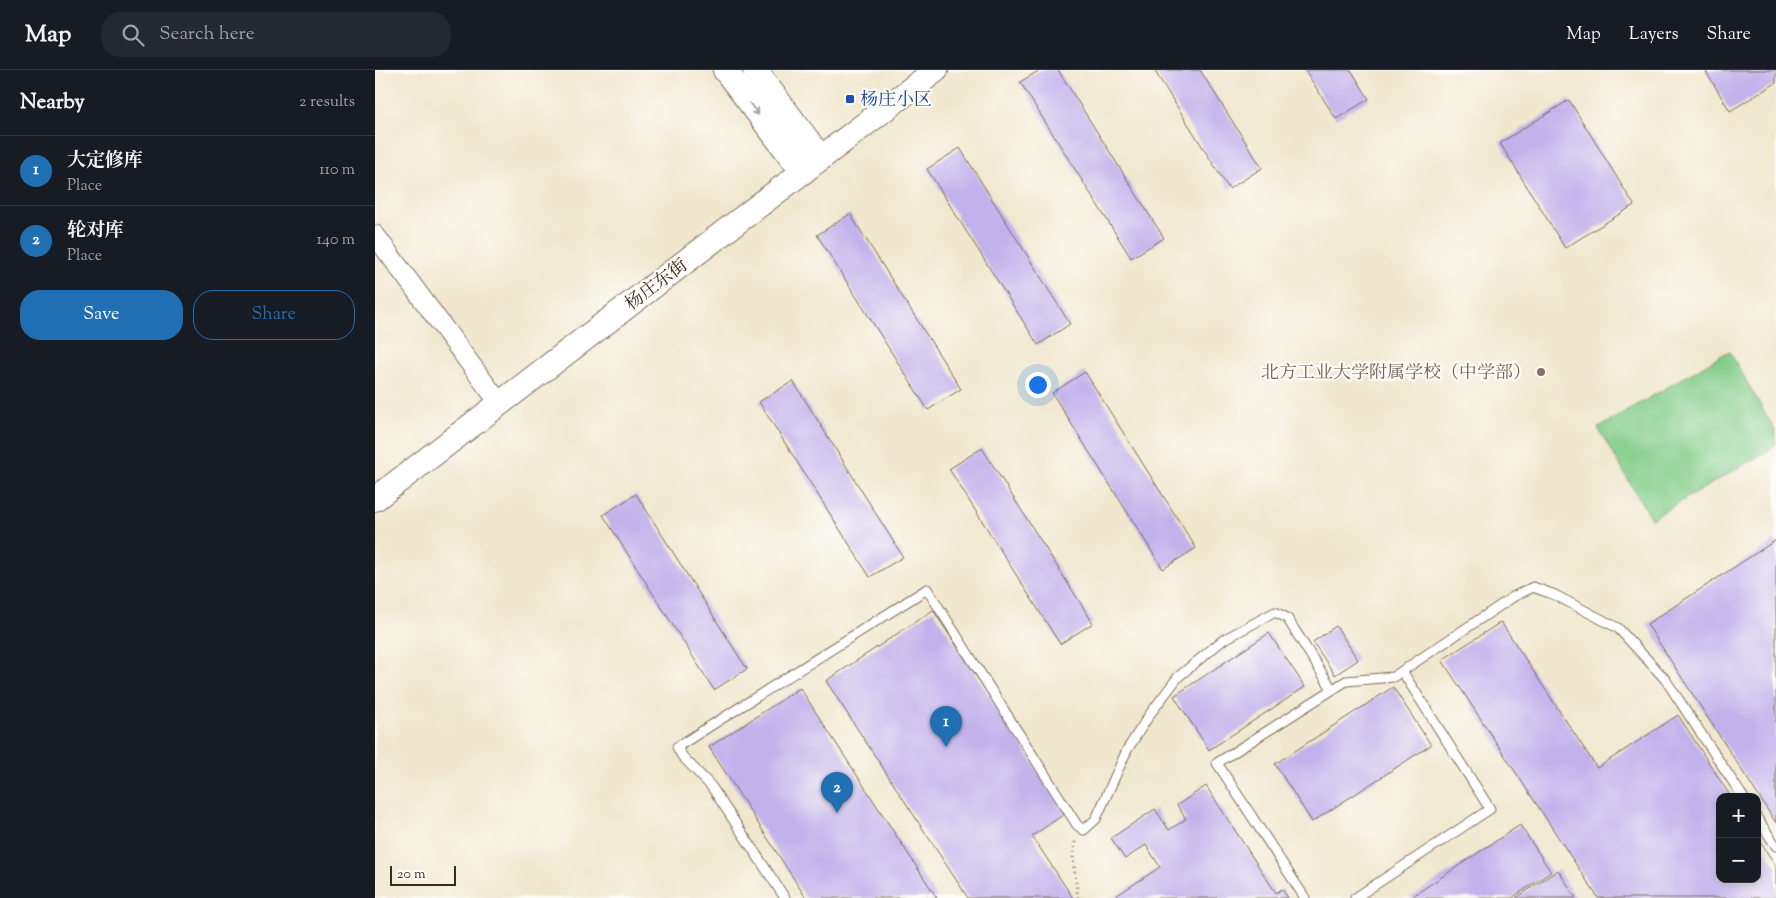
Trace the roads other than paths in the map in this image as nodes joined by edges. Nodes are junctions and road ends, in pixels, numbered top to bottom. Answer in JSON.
{"nodes":[{"id":1,"x":725,"y":70,"type":"edge"},
{"id":2,"x":755,"y":70,"type":"edge"},
{"id":3,"x":936,"y":70,"type":"edge"},
{"id":4,"x":812,"y":165,"type":"junction"},
{"id":5,"x":375,"y":235,"type":"edge"},
{"id":6,"x":500,"y":404,"type":"junction"},
{"id":7,"x":375,"y":498,"type":"edge"},
{"id":8,"x":1402,"y":671,"type":"junction"},
{"id":9,"x":1332,"y":690,"type":"junction"},
{"id":10,"x":1740,"y":793,"type":"edge"},
{"id":11,"x":1761,"y":824,"type":"edge"},
{"id":12,"x":1776,"y":846,"type":"edge"},
{"id":13,"x":785,"y":898,"type":"edge"},
{"id":14,"x":1305,"y":898,"type":"edge"},
{"id":15,"x":1355,"y":898,"type":"edge"}],
"edges":[{"from":1,"to":4,"type":"street","one_way":true},
{"from":2,"to":4,"type":"street"},
{"from":3,"to":4,"type":"street","name":"杨庄东街"},
{"from":4,"to":6,"type":"street","name":"杨庄东街"},
{"from":5,"to":6,"type":"street"},
{"from":6,"to":7,"type":"street","name":"杨庄东街"},
{"from":8,"to":9,"type":"lane"},
{"from":8,"to":10,"type":"lane"},
{"from":8,"to":15,"type":"lane"},
{"from":9,"to":13,"type":"lane"},
{"from":9,"to":14,"type":"lane"},
{"from":11,"to":12,"type":"lane"}]}
